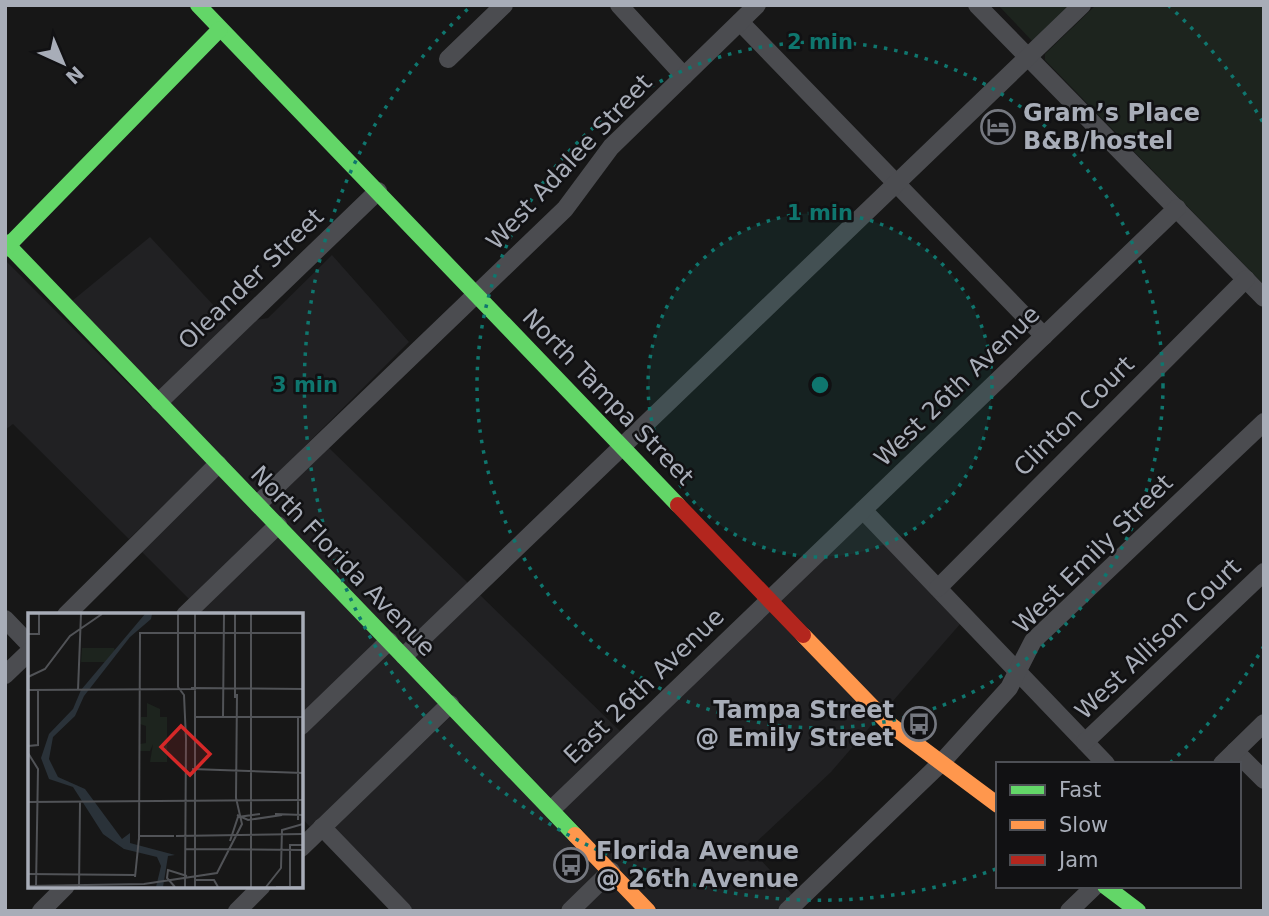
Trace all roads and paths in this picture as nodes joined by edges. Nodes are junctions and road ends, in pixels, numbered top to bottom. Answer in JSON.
{"nodes":[{"id":1,"x":198,"y":5,"type":"edge"},
{"id":2,"x":504,"y":5,"type":"edge"},
{"id":3,"x":619,"y":5,"type":"edge"},
{"id":4,"x":757,"y":5,"type":"edge"},
{"id":5,"x":976,"y":5,"type":"edge"},
{"id":6,"x":1083,"y":5,"type":"edge"},
{"id":7,"x":740,"y":22,"type":"junction"},
{"id":8,"x":220,"y":29,"type":"junction"},
{"id":9,"x":1027,"y":58,"type":"junction"},
{"id":10,"x":448,"y":59,"type":"dead end"},
{"id":11,"x":684,"y":76,"type":"junction"},
{"id":12,"x":897,"y":183,"type":"junction"},
{"id":13,"x":378,"y":191,"type":"junction"},
{"id":14,"x":1177,"y":208,"type":"junction"},
{"id":15,"x":6,"y":246,"type":"edge"},
{"id":16,"x":1245,"y":279,"type":"junction"},
{"id":17,"x":478,"y":295,"type":"junction"},
{"id":18,"x":1264,"y":298,"type":"edge"},
{"id":19,"x":1044,"y":336,"type":"junction"},
{"id":20,"x":159,"y":402,"type":"junction"},
{"id":21,"x":1264,"y":422,"type":"edge"},
{"id":22,"x":624,"y":446,"type":"junction"},
{"id":23,"x":218,"y":464,"type":"junction"},
{"id":24,"x":258,"y":504,"type":"junction"},
{"id":25,"x":863,"y":510,"type":"junction"},
{"id":26,"x":278,"y":525,"type":"junction"},
{"id":27,"x":1264,"y":572,"type":"edge"},
{"id":28,"x":938,"y":588,"type":"junction"},
{"id":29,"x":770,"y":599,"type":"junction"},
{"id":30,"x":68,"y":613,"type":"edge"},
{"id":31,"x":186,"y":613,"type":"edge"},
{"id":32,"x":5,"y":619,"type":"edge"},
{"id":33,"x":389,"y":640,"type":"junction"},
{"id":34,"x":28,"y":643,"type":"edge"},
{"id":35,"x":28,"y":653,"type":"edge"},
{"id":36,"x":404,"y":656,"type":"junction"},
{"id":37,"x":1018,"y":672,"type":"junction"},
{"id":38,"x":5,"y":675,"type":"edge"},
{"id":39,"x":450,"y":705,"type":"junction"},
{"id":40,"x":1264,"y":723,"type":"edge"},
{"id":41,"x":303,"y":724,"type":"edge"},
{"id":42,"x":1085,"y":742,"type":"junction"},
{"id":43,"x":1235,"y":751,"type":"junction"},
{"id":44,"x":1104,"y":762,"type":"edge"},
{"id":45,"x":1224,"y":762,"type":"edge"},
{"id":46,"x":941,"y":763,"type":"junction"},
{"id":47,"x":1264,"y":780,"type":"edge"},
{"id":48,"x":996,"y":804,"type":"edge"},
{"id":49,"x":552,"y":809,"type":"junction"},
{"id":50,"x":322,"y":827,"type":"junction"},
{"id":51,"x":303,"y":846,"type":"edge"},
{"id":52,"x":611,"y":872,"type":"junction"},
{"id":53,"x":64,"y":888,"type":"edge"},
{"id":54,"x":260,"y":888,"type":"edge"},
{"id":55,"x":1093,"y":888,"type":"edge"},
{"id":56,"x":1108,"y":888,"type":"edge"},
{"id":57,"x":41,"y":911,"type":"edge"},
{"id":58,"x":237,"y":911,"type":"edge"},
{"id":59,"x":404,"y":911,"type":"edge"},
{"id":60,"x":570,"y":911,"type":"edge"},
{"id":61,"x":648,"y":911,"type":"edge"},
{"id":62,"x":787,"y":911,"type":"edge"},
{"id":63,"x":1069,"y":911,"type":"edge"},
{"id":64,"x":1138,"y":911,"type":"edge"}],
"edges":[{"from":1,"to":8,"type":"main road","name":"North Tampa Street"},
{"from":2,"to":10,"type":"street"},
{"from":3,"to":11,"type":"street"},
{"from":4,"to":7,"type":"street","name":"West Adalee Street"},
{"from":5,"to":9,"type":"street"},
{"from":6,"to":9,"type":"street"},
{"from":7,"to":11,"type":"street","name":"West Adalee Street"},
{"from":7,"to":12,"type":"street"},
{"from":8,"to":13,"type":"main road","name":"North Tampa Street"},
{"from":8,"to":15,"type":"main road"},
{"from":9,"to":12,"type":"street"},
{"from":9,"to":14,"type":"street"},
{"from":11,"to":17,"type":"street","name":"West Adalee Street"},
{"from":12,"to":19,"type":"street"},
{"from":12,"to":22,"type":"street"},
{"from":13,"to":17,"type":"main road","name":"North Tampa Street"},
{"from":13,"to":20,"type":"street","name":"Oleander Street"},
{"from":14,"to":16,"type":"street"},
{"from":14,"to":19,"type":"street","name":"West 26th Avenue"},
{"from":15,"to":20,"type":"main road","name":"North Florida Avenue"},
{"from":16,"to":18,"type":"street"},
{"from":16,"to":28,"type":"street","name":"Clinton Court"},
{"from":17,"to":22,"type":"main road","name":"North Tampa Street"},
{"from":17,"to":24,"type":"street","name":"West Adalee Street"},
{"from":19,"to":25,"type":"street","name":"West 26th Avenue"},
{"from":20,"to":23,"type":"main road","name":"North Florida Avenue"},
{"from":21,"to":37,"type":"street","name":"West Emily Street"},
{"from":22,"to":29,"type":"main road","name":"North Tampa Street"},
{"from":22,"to":36,"type":"street"},
{"from":23,"to":24,"type":"main road","name":"North Florida Avenue"},
{"from":23,"to":30,"type":"street"},
{"from":24,"to":26,"type":"main road","name":"North Florida Avenue"},
{"from":25,"to":28,"type":"street"},
{"from":25,"to":29,"type":"street","name":"West 26th Avenue"},
{"from":26,"to":31,"type":"street"},
{"from":26,"to":33,"type":"main road","name":"North Florida Avenue"},
{"from":27,"to":42,"type":"street","name":"West Allison Court"},
{"from":28,"to":37,"type":"street"},
{"from":29,"to":46,"type":"main road","name":"North Tampa Street"},
{"from":29,"to":49,"type":"street","name":"East 26th Avenue"},
{"from":32,"to":34,"type":"street"},
{"from":33,"to":36,"type":"main road","name":"North Florida Avenue"},
{"from":33,"to":41,"type":"street"},
{"from":35,"to":38,"type":"street"},
{"from":36,"to":39,"type":"main road","name":"North Florida Avenue"},
{"from":37,"to":42,"type":"street"},
{"from":37,"to":46,"type":"street","name":"West Emily Street"},
{"from":39,"to":49,"type":"main road","name":"North Florida Avenue"},
{"from":39,"to":50,"type":"street"},
{"from":40,"to":43,"type":"street"},
{"from":42,"to":44,"type":"street"},
{"from":43,"to":45,"type":"street"},
{"from":43,"to":47,"type":"street"},
{"from":46,"to":48,"type":"main road","name":"North Tampa Street"},
{"from":46,"to":62,"type":"street","name":"West Emily Street"},
{"from":49,"to":52,"type":"main road","name":"North Florida Avenue"},
{"from":50,"to":51,"type":"street"},
{"from":50,"to":59,"type":"street"},
{"from":52,"to":60,"type":"street"},
{"from":52,"to":61,"type":"main road","name":"North Florida Avenue"},
{"from":53,"to":57,"type":"street"},
{"from":54,"to":58,"type":"street"},
{"from":55,"to":63,"type":"street"},
{"from":56,"to":64,"type":"main road"}]}
